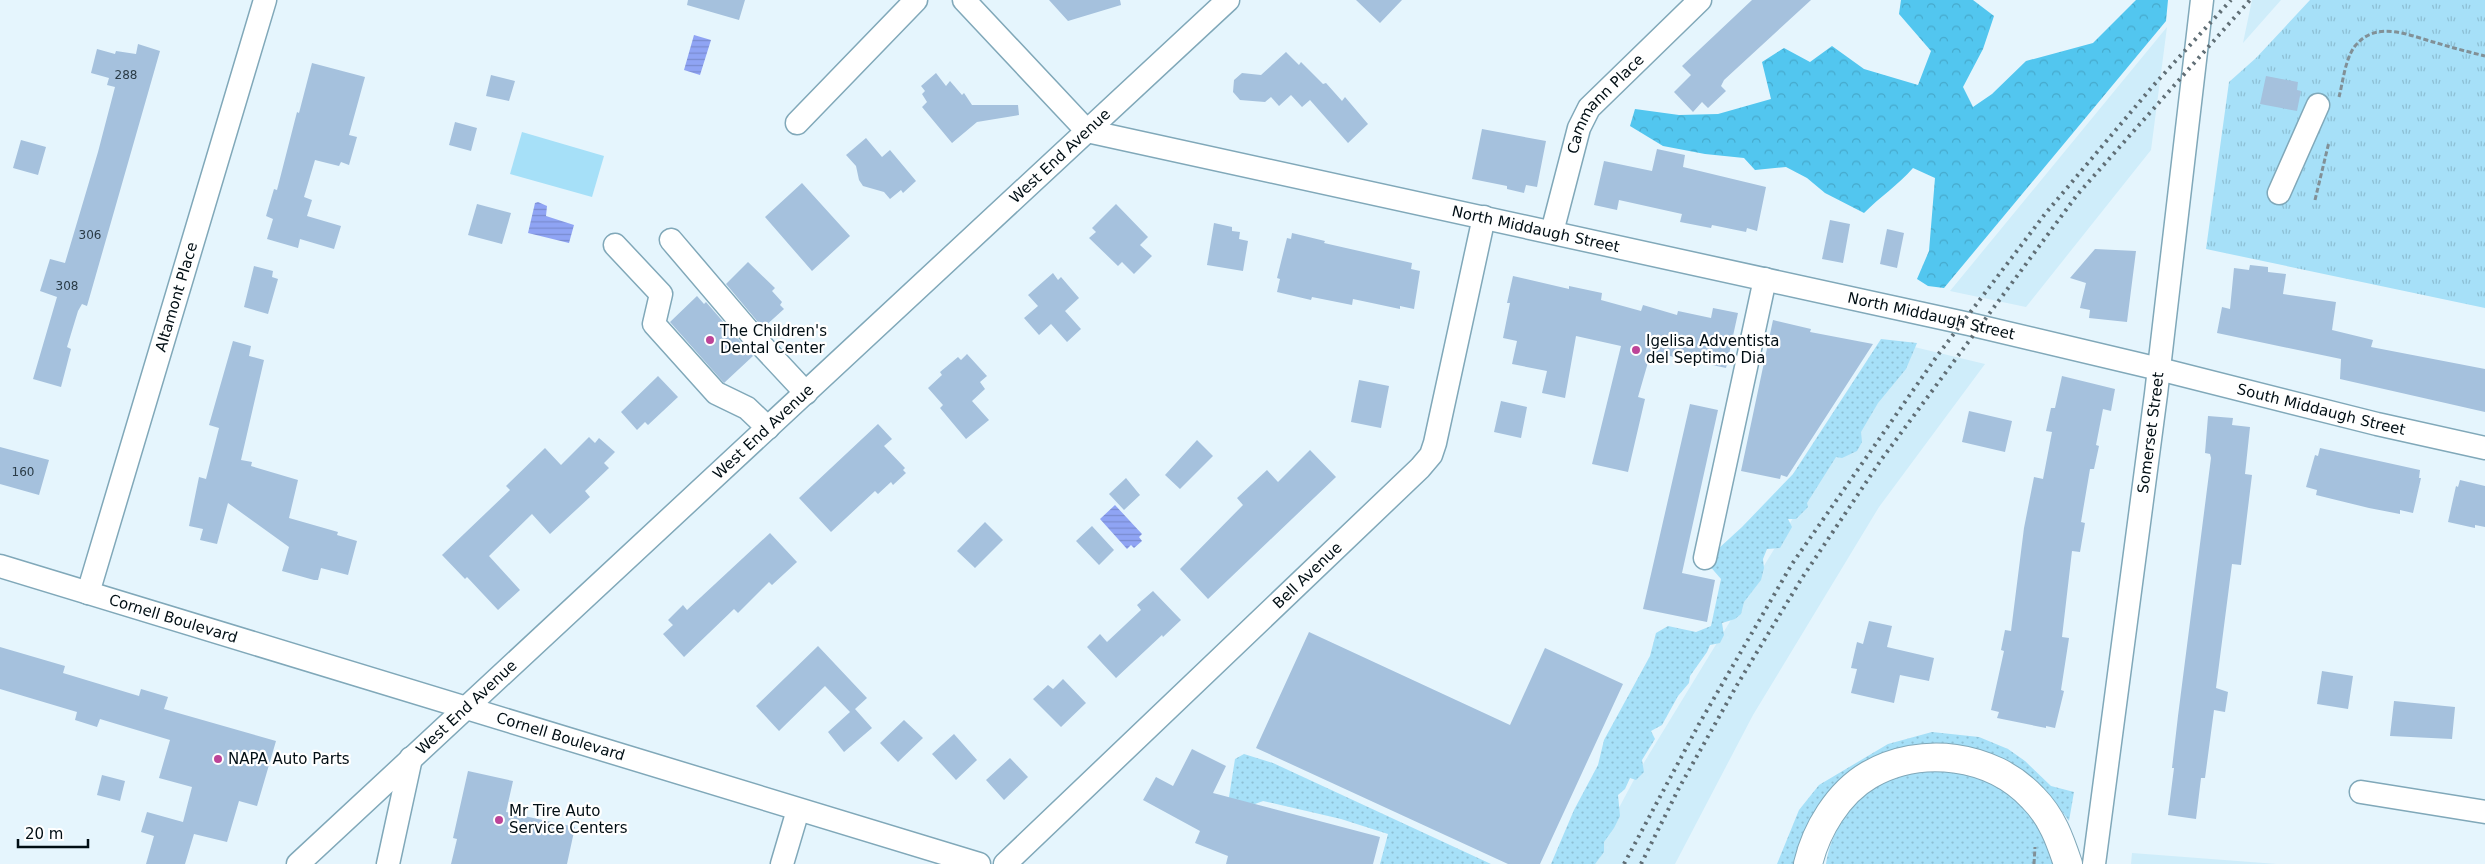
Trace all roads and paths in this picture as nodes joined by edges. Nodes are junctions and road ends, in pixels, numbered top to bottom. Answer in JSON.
{"nodes":[{"id":1,"x":264,"y":0,"type":"edge"},
{"id":2,"x":916,"y":0,"type":"edge"},
{"id":3,"x":964,"y":0,"type":"edge"},
{"id":4,"x":1228,"y":0,"type":"edge"},
{"id":5,"x":1700,"y":0,"type":"edge"},
{"id":6,"x":2202,"y":0,"type":"edge"},
{"id":7,"x":2485,"y":56,"type":"edge"},
{"id":8,"x":2328,"y":104,"type":"joint"},
{"id":9,"x":797,"y":123,"type":"dead end"},
{"id":10,"x":1087,"y":131,"type":"junction"},
{"id":11,"x":2331,"y":132,"type":"dead end"},
{"id":12,"x":2279,"y":193,"type":"dead end"},
{"id":13,"x":2315,"y":200,"type":"dead end"},
{"id":14,"x":1484,"y":217,"type":"junction"},
{"id":15,"x":1552,"y":232,"type":"junction"},
{"id":16,"x":671,"y":240,"type":"dead end"},
{"id":17,"x":615,"y":245,"type":"dead end"},
{"id":18,"x":1765,"y":279,"type":"junction"},
{"id":19,"x":2159,"y":369,"type":"junction"},
{"id":20,"x":806,"y":393,"type":"junction"},
{"id":21,"x":768,"y":428,"type":"junction"},
{"id":22,"x":2485,"y":448,"type":"edge"},
{"id":23,"x":1705,"y":558,"type":"dead end"},
{"id":24,"x":0,"y":566,"type":"edge"},
{"id":25,"x":88,"y":593,"type":"junction"},
{"id":26,"x":468,"y":707,"type":"junction"},
{"id":27,"x":411,"y":758,"type":"junction"},
{"id":28,"x":2361,"y":792,"type":"dead end"},
{"id":29,"x":798,"y":810,"type":"junction"},
{"id":30,"x":2485,"y":812,"type":"edge"},
{"id":31,"x":298,"y":864,"type":"edge"},
{"id":32,"x":388,"y":864,"type":"edge"},
{"id":33,"x":782,"y":864,"type":"edge"},
{"id":34,"x":979,"y":864,"type":"edge"},
{"id":35,"x":1005,"y":864,"type":"edge"},
{"id":36,"x":1808,"y":864,"type":"edge"},
{"id":37,"x":2068,"y":864,"type":"edge"},
{"id":38,"x":2094,"y":864,"type":"edge"}],
"edges":[{"from":1,"to":25,"type":"street","name":"Altamont Place"},
{"from":2,"to":9,"type":"street"},
{"from":3,"to":10,"type":"street"},
{"from":4,"to":10,"type":"street","name":"West End Avenue"},
{"from":5,"to":15,"type":"street","name":"Cammann Place"},
{"from":6,"to":19,"type":"street","name":"Somerset Street"},
{"from":7,"to":8,"type":"path"},
{"from":8,"to":12,"type":"street"},
{"from":10,"to":14,"type":"street","name":"North Middaugh Street"},
{"from":10,"to":20,"type":"street","name":"West End Avenue"},
{"from":11,"to":13,"type":"path"},
{"from":14,"to":15,"type":"street","name":"North Middaugh Street"},
{"from":14,"to":35,"type":"street","name":"Bell Avenue"},
{"from":15,"to":18,"type":"street","name":"North Middaugh Street"},
{"from":16,"to":20,"type":"street"},
{"from":17,"to":21,"type":"street"},
{"from":18,"to":19,"type":"street","name":"North Middaugh Street"},
{"from":18,"to":23,"type":"street"},
{"from":19,"to":22,"type":"street","name":"South Middaugh Street"},
{"from":19,"to":38,"type":"street","name":"Somerset Street"},
{"from":20,"to":21,"type":"street","name":"West End Avenue"},
{"from":21,"to":26,"type":"street","name":"West End Avenue"},
{"from":24,"to":25,"type":"street","name":"Cornell Boulevard"},
{"from":25,"to":26,"type":"street","name":"Cornell Boulevard"},
{"from":26,"to":27,"type":"street","name":"West End Avenue"},
{"from":26,"to":29,"type":"street","name":"Cornell Boulevard"},
{"from":27,"to":31,"type":"street","name":"West End Avenue"},
{"from":27,"to":32,"type":"street"},
{"from":28,"to":30,"type":"street"},
{"from":29,"to":33,"type":"street"},
{"from":29,"to":34,"type":"street","name":"Cornell Boulevard"},
{"from":36,"to":37,"type":"highway"}]}
